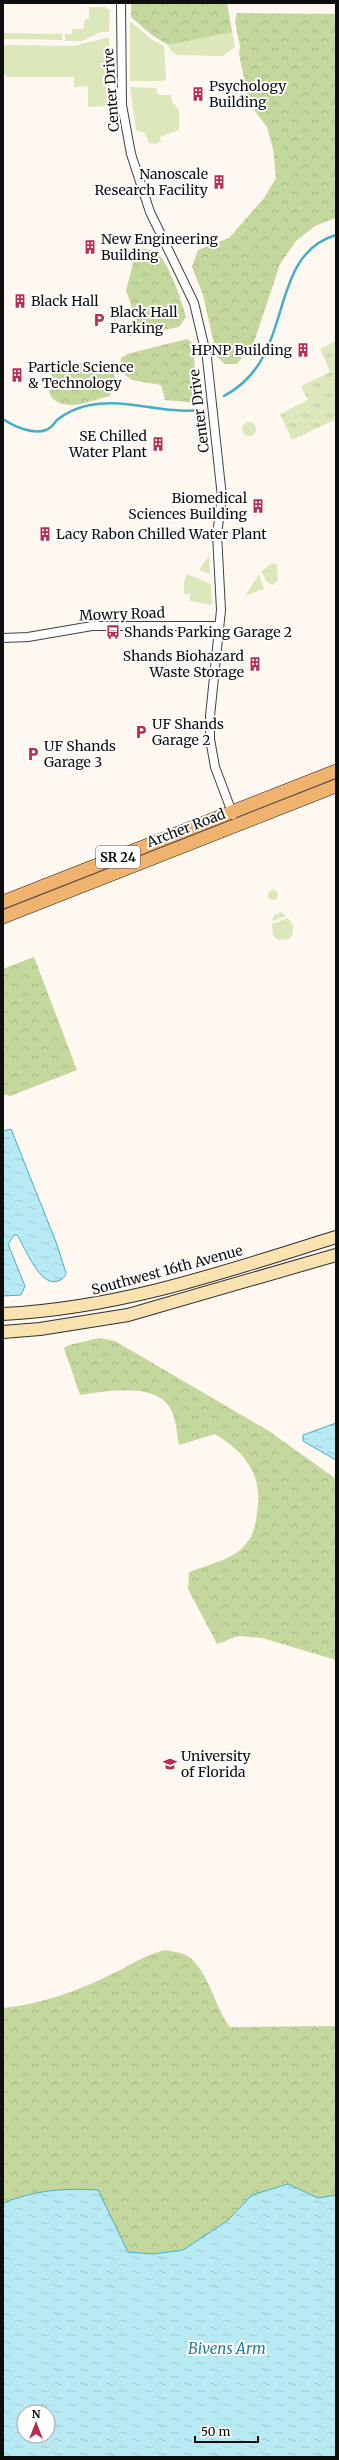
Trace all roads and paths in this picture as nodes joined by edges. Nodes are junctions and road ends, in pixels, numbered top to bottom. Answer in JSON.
{"nodes":[{"id":1,"x":120,"y":3,"type":"edge"},
{"id":2,"x":219,"y":626,"type":"junction"},
{"id":3,"x":3,"y":638,"type":"edge"},
{"id":4,"x":336,"y":771,"type":"edge"},
{"id":5,"x":336,"y":786,"type":"edge"},
{"id":6,"x":232,"y":813,"type":"junction"},
{"id":7,"x":237,"y":826,"type":"junction"},
{"id":8,"x":3,"y":902,"type":"edge"},
{"id":9,"x":3,"y":917,"type":"edge"},
{"id":10,"x":336,"y":1237,"type":"edge"},
{"id":11,"x":336,"y":1255,"type":"edge"},
{"id":12,"x":3,"y":1314,"type":"edge"},
{"id":13,"x":3,"y":1332,"type":"edge"}],
"edges":[{"from":1,"to":2,"type":"street","name":"Center Drive"},
{"from":2,"to":3,"type":"street","name":"Mowry Road"},
{"from":2,"to":6,"type":"street","name":"Center Drive"},
{"from":4,"to":6,"type":"main road","name":"Archer Road","number":"SR 24"},
{"from":5,"to":7,"type":"main road","name":"Archer Road","number":"SR 24"},
{"from":6,"to":7,"type":"street","name":"Center Drive"},
{"from":6,"to":8,"type":"main road","name":"Archer Road","number":"SR 24"},
{"from":7,"to":9,"type":"main road","name":"Archer Road","number":"SR 24"},
{"from":10,"to":12,"type":"main road","name":"Southwest 16th Avenue"},
{"from":11,"to":13,"type":"main road"}]}
